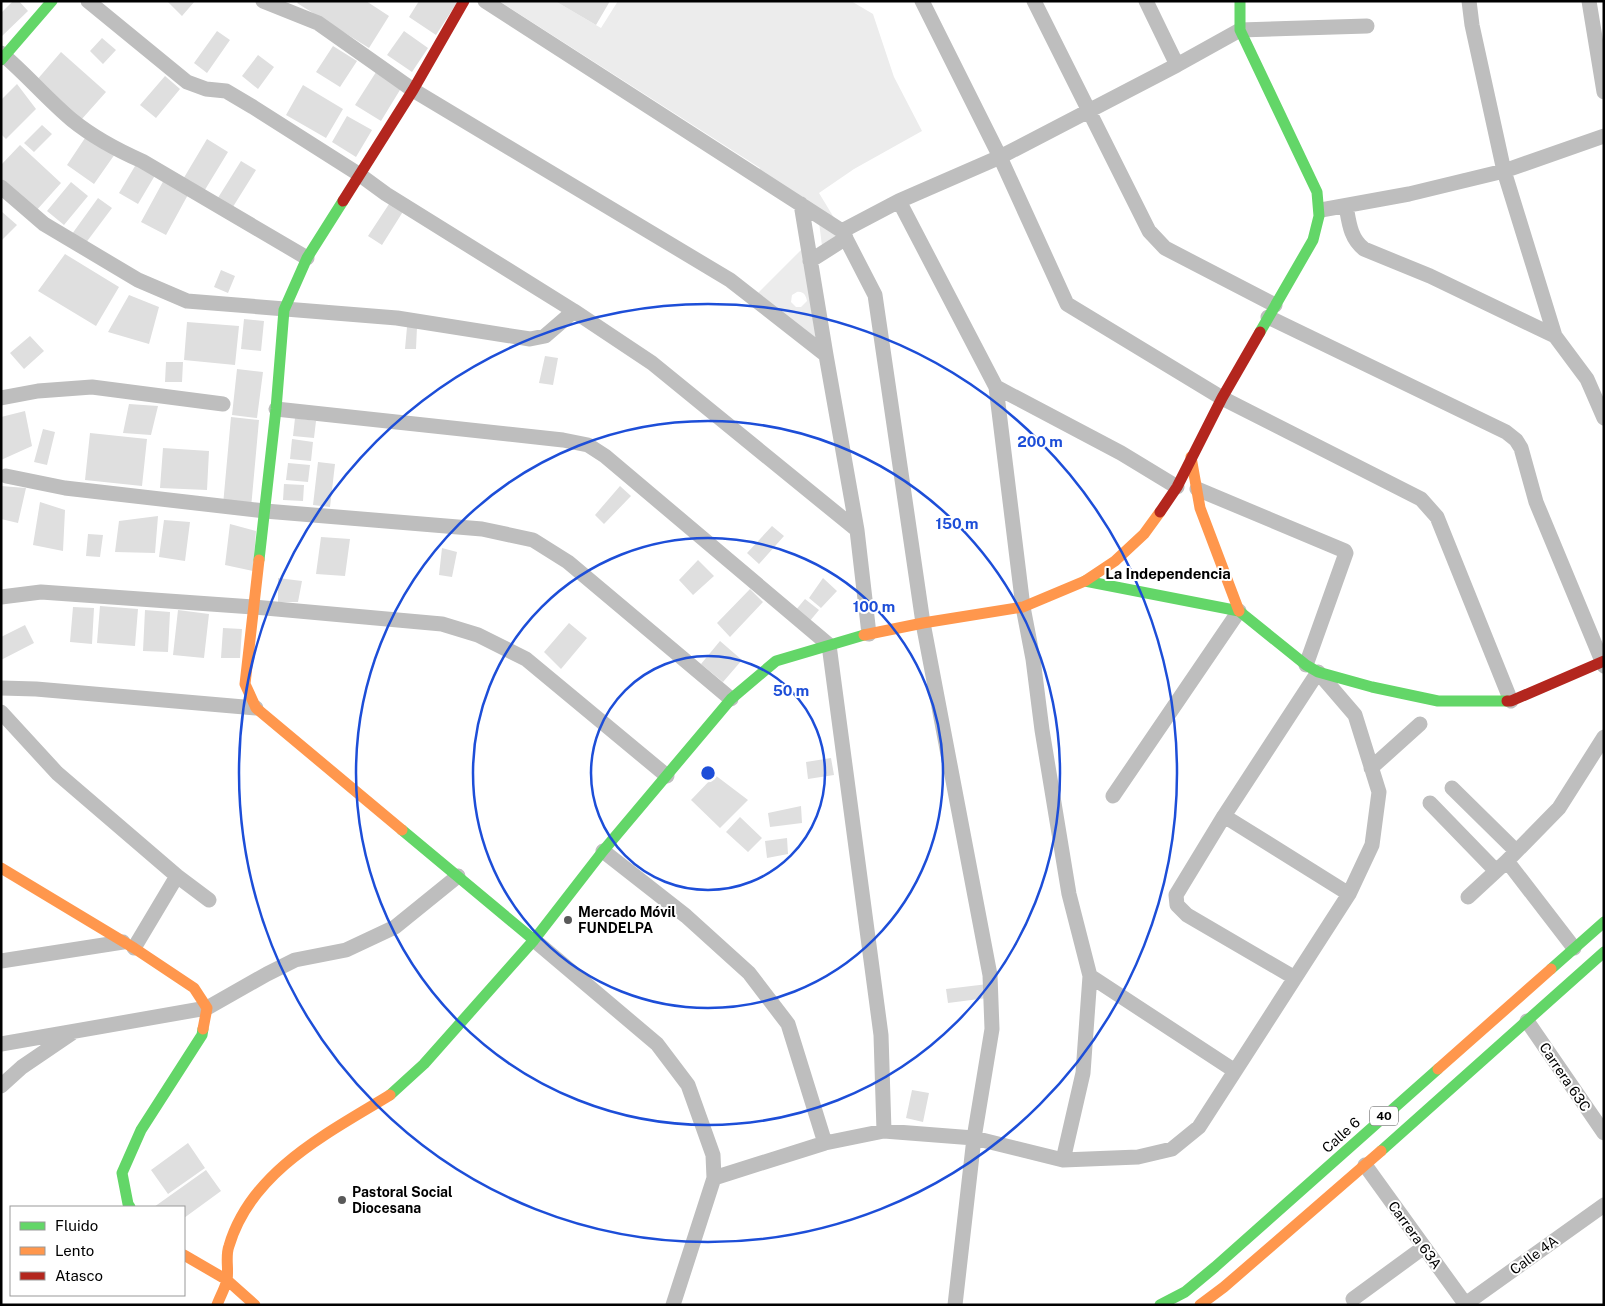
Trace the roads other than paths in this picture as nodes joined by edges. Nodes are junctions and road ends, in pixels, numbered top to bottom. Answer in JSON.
{"nodes":[{"id":1,"x":52,"y":1,"type":"edge"},
{"id":2,"x":88,"y":1,"type":"edge"},
{"id":3,"x":263,"y":1,"type":"edge"},
{"id":4,"x":464,"y":1,"type":"edge"},
{"id":5,"x":485,"y":1,"type":"edge"},
{"id":6,"x":922,"y":1,"type":"edge"},
{"id":7,"x":1034,"y":1,"type":"edge"},
{"id":8,"x":1146,"y":1,"type":"edge"},
{"id":9,"x":1240,"y":1,"type":"edge"},
{"id":10,"x":1469,"y":1,"type":"edge"},
{"id":11,"x":1589,"y":1,"type":"edge"},
{"id":12,"x":1367,"y":26,"type":"dead end"},
{"id":13,"x":1240,"y":30,"type":"junction"},
{"id":14,"x":3,"y":56,"type":"edge"},
{"id":15,"x":1176,"y":65,"type":"junction"},
{"id":16,"x":413,"y":90,"type":"junction"},
{"id":17,"x":1604,"y":92,"type":"edge"},
{"id":18,"x":1090,"y":110,"type":"junction"},
{"id":19,"x":1604,"y":136,"type":"edge"},
{"id":20,"x":1000,"y":157,"type":"junction"},
{"id":21,"x":1504,"y":171,"type":"junction"},
{"id":22,"x":360,"y":175,"type":"junction"},
{"id":23,"x":1,"y":187,"type":"edge"},
{"id":24,"x":899,"y":202,"type":"junction"},
{"id":25,"x":801,"y":204,"type":"junction"},
{"id":26,"x":1346,"y":206,"type":"junction"},
{"id":27,"x":1321,"y":210,"type":"junction"},
{"id":28,"x":844,"y":235,"type":"junction"},
{"id":29,"x":307,"y":258,"type":"junction"},
{"id":30,"x":810,"y":261,"type":"junction"},
{"id":31,"x":284,"y":310,"type":"junction"},
{"id":32,"x":574,"y":311,"type":"junction"},
{"id":33,"x":1271,"y":311,"type":"junction"},
{"id":34,"x":1555,"y":336,"type":"junction"},
{"id":35,"x":826,"y":355,"type":"junction"},
{"id":36,"x":996,"y":387,"type":"junction"},
{"id":37,"x":1,"y":398,"type":"edge"},
{"id":38,"x":1222,"y":398,"type":"junction"},
{"id":39,"x":223,"y":404,"type":"dead end"},
{"id":40,"x":276,"y":409,"type":"junction"},
{"id":41,"x":1604,"y":418,"type":"edge"},
{"id":42,"x":1192,"y":457,"type":"junction"},
{"id":43,"x":6,"y":476,"type":"dead end"},
{"id":44,"x":1177,"y":487,"type":"junction"},
{"id":45,"x":1197,"y":489,"type":"junction"},
{"id":46,"x":265,"y":511,"type":"junction"},
{"id":47,"x":857,"y":530,"type":"junction"},
{"id":48,"x":1085,"y":581,"type":"junction"},
{"id":49,"x":1,"y":596,"type":"edge"},
{"id":50,"x":1023,"y":607,"type":"junction"},
{"id":51,"x":253,"y":608,"type":"junction"},
{"id":52,"x":1240,"y":611,"type":"junction"},
{"id":53,"x":923,"y":623,"type":"junction"},
{"id":54,"x":869,"y":634,"type":"junction"},
{"id":55,"x":829,"y":645,"type":"junction"},
{"id":56,"x":1603,"y":663,"type":"edge"},
{"id":57,"x":1312,"y":668,"type":"junction"},
{"id":58,"x":1,"y":688,"type":"edge"},
{"id":59,"x":731,"y":699,"type":"junction"},
{"id":60,"x":1511,"y":701,"type":"junction"},
{"id":61,"x":256,"y":708,"type":"junction"},
{"id":62,"x":1,"y":712,"type":"edge"},
{"id":63,"x":1420,"y":724,"type":"dead end"},
{"id":64,"x":1604,"y":737,"type":"edge"},
{"id":65,"x":1372,"y":768,"type":"junction"},
{"id":66,"x":667,"y":776,"type":"junction"},
{"id":67,"x":1452,"y":788,"type":"dead end"},
{"id":68,"x":1113,"y":796,"type":"dead end"},
{"id":69,"x":1430,"y":803,"type":"dead end"},
{"id":70,"x":1224,"y":816,"type":"junction"},
{"id":71,"x":603,"y":851,"type":"junction"},
{"id":72,"x":1512,"y":856,"type":"junction"},
{"id":73,"x":1496,"y":871,"type":"junction"},
{"id":74,"x":4,"y":872,"type":"edge"},
{"id":75,"x":177,"y":876,"type":"junction"},
{"id":76,"x":458,"y":876,"type":"junction"},
{"id":77,"x":1349,"y":894,"type":"junction"},
{"id":78,"x":1468,"y":897,"type":"dead end"},
{"id":79,"x":209,"y":900,"type":"dead end"},
{"id":80,"x":1604,"y":922,"type":"edge"},
{"id":81,"x":534,"y":940,"type":"junction"},
{"id":82,"x":128,"y":945,"type":"junction"},
{"id":83,"x":1574,"y":948,"type":"junction"},
{"id":84,"x":1604,"y":952,"type":"edge"},
{"id":85,"x":1,"y":961,"type":"edge"},
{"id":86,"x":1090,"y":976,"type":"junction"},
{"id":87,"x":1295,"y":978,"type":"junction"},
{"id":88,"x":207,"y":1008,"type":"junction"},
{"id":89,"x":1527,"y":1021,"type":"junction"},
{"id":90,"x":77,"y":1030,"type":"junction"},
{"id":91,"x":1,"y":1044,"type":"edge"},
{"id":92,"x":1235,"y":1071,"type":"junction"},
{"id":93,"x":1,"y":1086,"type":"edge"},
{"id":94,"x":884,"y":1131,"type":"junction"},
{"id":95,"x":1604,"y":1133,"type":"edge"},
{"id":96,"x":974,"y":1138,"type":"junction"},
{"id":97,"x":826,"y":1142,"type":"junction"},
{"id":98,"x":1063,"y":1160,"type":"junction"},
{"id":99,"x":1365,"y":1164,"type":"junction"},
{"id":100,"x":714,"y":1178,"type":"junction"},
{"id":101,"x":1604,"y":1205,"type":"edge"},
{"id":102,"x":129,"y":1206,"type":"edge"},
{"id":103,"x":1424,"y":1247,"type":"junction"},
{"id":104,"x":185,"y":1256,"type":"edge"},
{"id":105,"x":226,"y":1280,"type":"junction"},
{"id":106,"x":1353,"y":1299,"type":"dead end"},
{"id":107,"x":1465,"y":1304,"type":"edge"},
{"id":108,"x":216,"y":1305,"type":"edge"},
{"id":109,"x":255,"y":1305,"type":"edge"},
{"id":110,"x":673,"y":1305,"type":"edge"},
{"id":111,"x":955,"y":1305,"type":"edge"},
{"id":112,"x":1160,"y":1305,"type":"edge"},
{"id":113,"x":1200,"y":1305,"type":"edge"}],
"edges":[{"from":1,"to":14,"type":"main road"},
{"from":2,"to":22,"type":"street"},
{"from":3,"to":16,"type":"street"},
{"from":4,"to":16,"type":"main road"},
{"from":5,"to":25,"type":"street"},
{"from":6,"to":20,"type":"street"},
{"from":7,"to":18,"type":"street"},
{"from":8,"to":15,"type":"street"},
{"from":9,"to":13,"type":"main road"},
{"from":10,"to":21,"type":"street"},
{"from":11,"to":17,"type":"street"},
{"from":12,"to":13,"type":"street"},
{"from":13,"to":15,"type":"street"},
{"from":13,"to":27,"type":"main road"},
{"from":14,"to":29,"type":"street"},
{"from":15,"to":18,"type":"street"},
{"from":16,"to":22,"type":"main road"},
{"from":16,"to":35,"type":"street"},
{"from":18,"to":20,"type":"street"},
{"from":18,"to":33,"type":"street"},
{"from":19,"to":21,"type":"street"},
{"from":20,"to":24,"type":"street"},
{"from":20,"to":38,"type":"street"},
{"from":21,"to":26,"type":"street"},
{"from":21,"to":34,"type":"street"},
{"from":22,"to":29,"type":"main road"},
{"from":22,"to":32,"type":"street"},
{"from":23,"to":31,"type":"street"},
{"from":24,"to":28,"type":"street"},
{"from":24,"to":36,"type":"street"},
{"from":25,"to":28,"type":"street"},
{"from":25,"to":30,"type":"street"},
{"from":26,"to":27,"type":"street"},
{"from":26,"to":34,"type":"street"},
{"from":27,"to":33,"type":"main road"},
{"from":28,"to":30,"type":"street"},
{"from":28,"to":53,"type":"street"},
{"from":29,"to":31,"type":"main road"},
{"from":30,"to":35,"type":"street"},
{"from":31,"to":32,"type":"street"},
{"from":31,"to":40,"type":"main road"},
{"from":32,"to":47,"type":"street"},
{"from":33,"to":38,"type":"main road"},
{"from":33,"to":56,"type":"street"},
{"from":34,"to":41,"type":"street"},
{"from":35,"to":47,"type":"street"},
{"from":36,"to":44,"type":"street"},
{"from":36,"to":50,"type":"street"},
{"from":37,"to":39,"type":"street"},
{"from":38,"to":42,"type":"main road"},
{"from":38,"to":60,"type":"street"},
{"from":40,"to":46,"type":"main road"},
{"from":40,"to":55,"type":"street"},
{"from":42,"to":44,"type":"main road"},
{"from":42,"to":45,"type":"main road"},
{"from":43,"to":46,"type":"street"},
{"from":44,"to":48,"type":"main road"},
{"from":45,"to":52,"type":"main road"},
{"from":45,"to":57,"type":"street"},
{"from":46,"to":51,"type":"main road"},
{"from":46,"to":59,"type":"street"},
{"from":47,"to":54,"type":"street"},
{"from":48,"to":50,"type":"main road"},
{"from":48,"to":52,"type":"main road"},
{"from":49,"to":51,"type":"street"},
{"from":50,"to":53,"type":"main road"},
{"from":50,"to":86,"type":"street"},
{"from":51,"to":61,"type":"main road"},
{"from":51,"to":66,"type":"street"},
{"from":52,"to":57,"type":"main road"},
{"from":52,"to":68,"type":"street"},
{"from":53,"to":54,"type":"main road"},
{"from":53,"to":96,"type":"street"},
{"from":54,"to":55,"type":"main road"},
{"from":55,"to":59,"type":"main road"},
{"from":55,"to":94,"type":"street"},
{"from":56,"to":60,"type":"main road"},
{"from":57,"to":60,"type":"main road"},
{"from":57,"to":65,"type":"street"},
{"from":57,"to":70,"type":"street"},
{"from":58,"to":61,"type":"street"},
{"from":59,"to":66,"type":"main road"},
{"from":61,"to":76,"type":"main road"},
{"from":62,"to":75,"type":"street"},
{"from":63,"to":65,"type":"street"},
{"from":64,"to":72,"type":"street"},
{"from":65,"to":77,"type":"street"},
{"from":66,"to":71,"type":"main road"},
{"from":67,"to":72,"type":"street"},
{"from":69,"to":73,"type":"street"},
{"from":70,"to":77,"type":"street"},
{"from":70,"to":87,"type":"street"},
{"from":71,"to":81,"type":"main road"},
{"from":71,"to":97,"type":"street"},
{"from":72,"to":73,"type":"street"},
{"from":72,"to":83,"type":"street"},
{"from":73,"to":78,"type":"street"},
{"from":74,"to":82,"type":"main road"},
{"from":75,"to":79,"type":"street"},
{"from":75,"to":82,"type":"street"},
{"from":76,"to":81,"type":"main road"},
{"from":76,"to":88,"type":"street"},
{"from":77,"to":87,"type":"street"},
{"from":80,"to":83,"type":"main road","name":"Calle 6","number":"40"},
{"from":81,"to":100,"type":"street"},
{"from":81,"to":105,"type":"main road"},
{"from":82,"to":85,"type":"street"},
{"from":82,"to":88,"type":"main road"},
{"from":83,"to":112,"type":"main road","name":"Calle 6","number":"40"},
{"from":84,"to":89,"type":"main road","number":"40"},
{"from":86,"to":92,"type":"street"},
{"from":86,"to":98,"type":"street"},
{"from":87,"to":92,"type":"street"},
{"from":88,"to":90,"type":"street"},
{"from":88,"to":102,"type":"main road"},
{"from":89,"to":95,"type":"street","name":"Carrera 63C"},
{"from":89,"to":99,"type":"main road","number":"40"},
{"from":90,"to":91,"type":"street"},
{"from":90,"to":93,"type":"street"},
{"from":92,"to":98,"type":"street"},
{"from":94,"to":96,"type":"street"},
{"from":94,"to":97,"type":"street"},
{"from":96,"to":98,"type":"street"},
{"from":96,"to":111,"type":"street"},
{"from":97,"to":100,"type":"street"},
{"from":99,"to":103,"type":"street","name":"Carrera 63A"},
{"from":99,"to":113,"type":"main road","number":"40"},
{"from":100,"to":110,"type":"street"},
{"from":101,"to":107,"type":"street","name":"Calle 4A"},
{"from":103,"to":106,"type":"street"},
{"from":103,"to":107,"type":"street","name":"Carrera 63A"},
{"from":104,"to":105,"type":"main road"},
{"from":105,"to":108,"type":"main road"},
{"from":105,"to":109,"type":"main road"}]}
